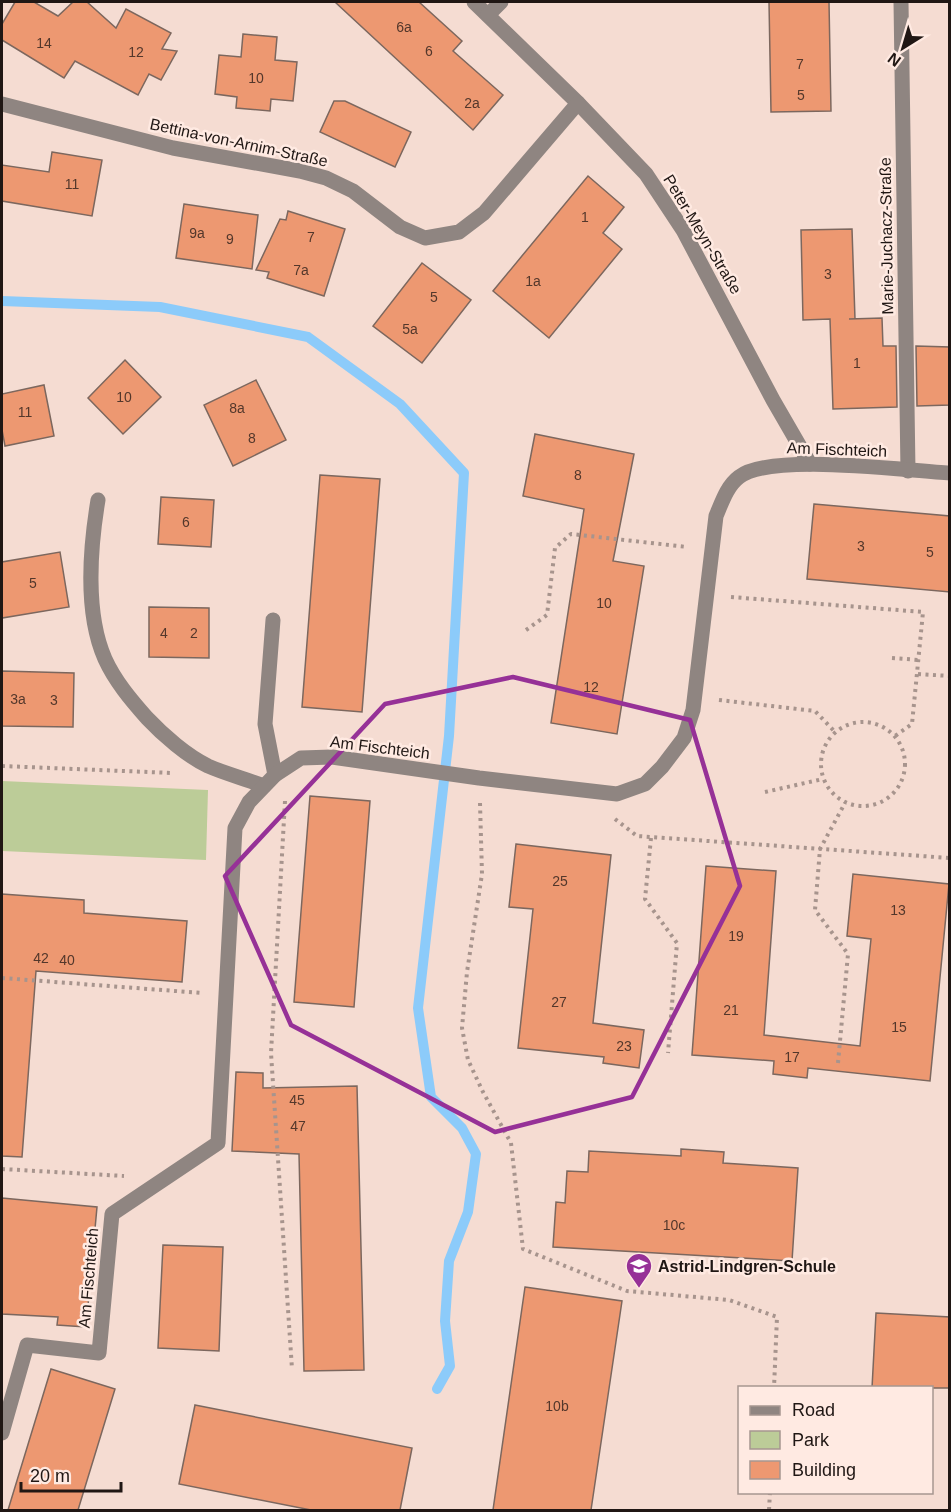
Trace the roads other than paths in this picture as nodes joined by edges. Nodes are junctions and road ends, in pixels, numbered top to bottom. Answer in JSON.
{"nodes":[{"id":1,"x":474,"y":2,"type":"edge"},
{"id":2,"x":501,"y":2,"type":"edge"},
{"id":3,"x":901,"y":2,"type":"edge"},
{"id":4,"x":488,"y":15,"type":"junction"},
{"id":5,"x":578,"y":103,"type":"junction"},
{"id":6,"x":2,"y":104,"type":"edge"},
{"id":7,"x":810,"y":464,"type":"junction"},
{"id":8,"x":908,"y":471,"type":"junction"},
{"id":9,"x":950,"y":473,"type":"edge"},
{"id":10,"x":98,"y":500,"type":"dead end"},
{"id":11,"x":273,"y":620,"type":"dead end"},
{"id":12,"x":270,"y":781,"type":"junction"},
{"id":13,"x":2,"y":1433,"type":"edge"}],
"edges":[{"from":1,"to":4,"type":"street","name":"Peter-Meyn-Straße"},
{"from":2,"to":4,"type":"street"},
{"from":3,"to":8,"type":"street","name":"Marie-Juchacz-Straße"},
{"from":4,"to":5,"type":"street","name":"Peter-Meyn-Straße"},
{"from":5,"to":6,"type":"street","name":"Bettina-von-Arnim-Straße"},
{"from":5,"to":7,"type":"street","name":"Peter-Meyn-Straße"},
{"from":7,"to":8,"type":"street","name":"Am Fischteich"},
{"from":7,"to":12,"type":"street","name":"Am Fischteich"},
{"from":8,"to":9,"type":"street","name":"Am Fischteich"},
{"from":10,"to":12,"type":"street"},
{"from":11,"to":12,"type":"street"},
{"from":12,"to":13,"type":"street","name":"Am Fischteich"}]}
